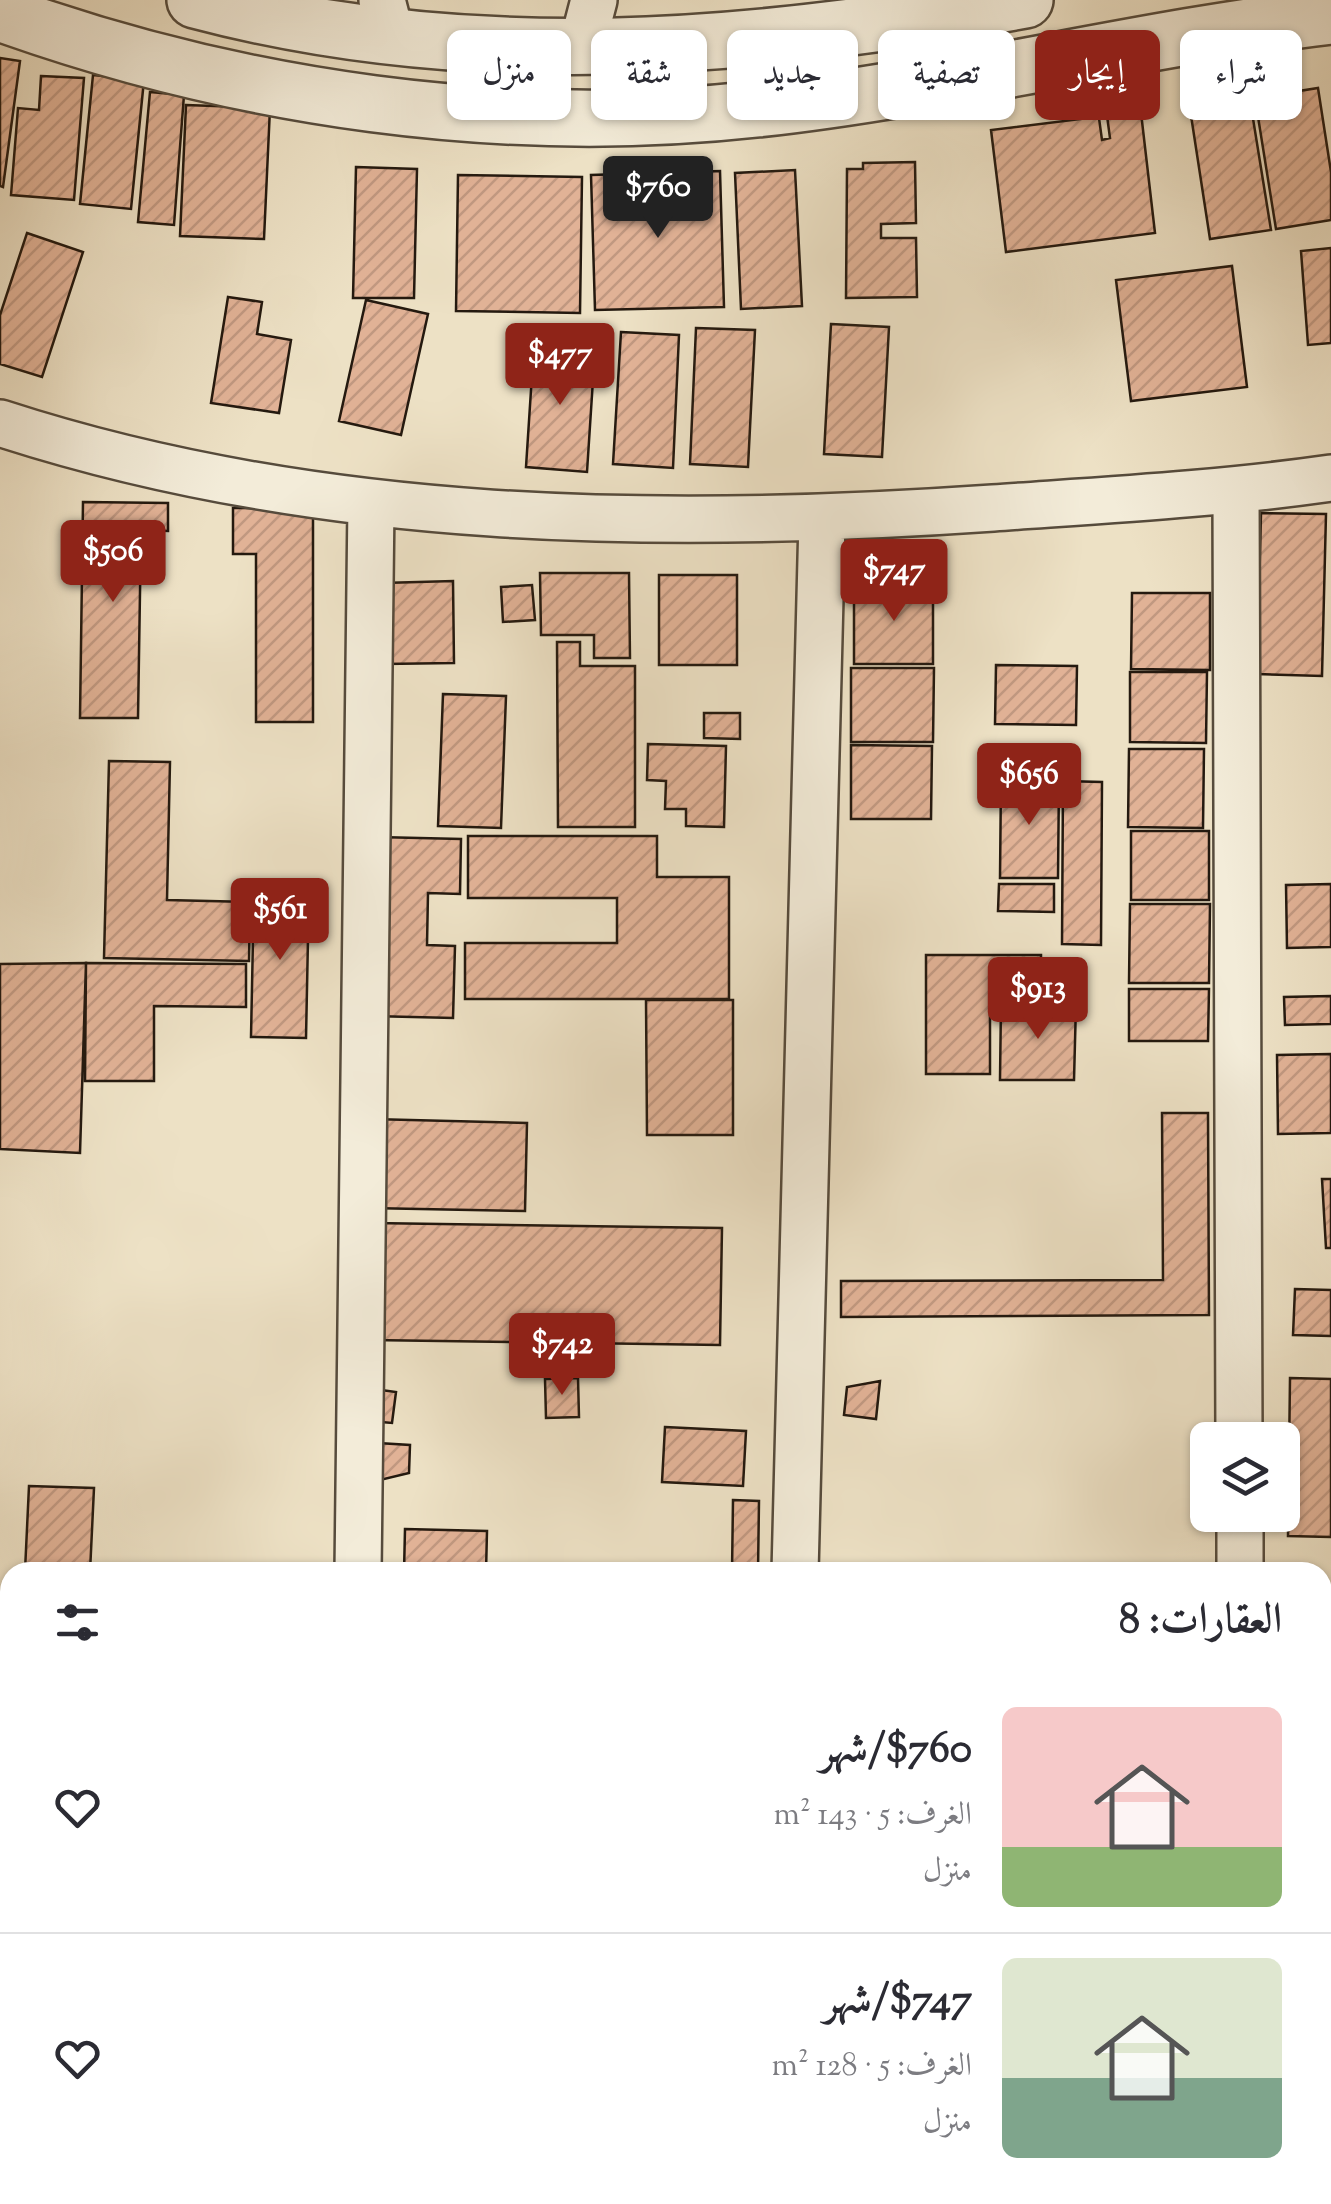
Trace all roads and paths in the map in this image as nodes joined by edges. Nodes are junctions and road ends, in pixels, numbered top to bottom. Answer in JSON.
{"nodes":[{"id":1,"x":195,"y":0,"type":"edge"},
{"id":2,"x":1010,"y":1,"type":"edge"},
{"id":3,"x":1270,"y":12,"type":"edge"},
{"id":4,"x":0,"y":13,"type":"edge"},
{"id":5,"x":1331,"y":16,"type":"edge"},
{"id":6,"x":387,"y":20,"type":"edge"},
{"id":7,"x":588,"y":25,"type":"edge"},
{"id":8,"x":0,"y":423,"type":"edge"},
{"id":9,"x":1331,"y":478,"type":"edge"},
{"id":10,"x":1236,"y":492,"type":"junction"},
{"id":11,"x":371,"y":503,"type":"junction"},
{"id":12,"x":822,"y":520,"type":"junction"},
{"id":13,"x":1240,"y":1422,"type":"edge"},
{"id":14,"x":1240,"y":1532,"type":"edge"},
{"id":15,"x":358,"y":1562,"type":"edge"},
{"id":16,"x":794,"y":1562,"type":"edge"},
{"id":17,"x":1240,"y":1562,"type":"edge"}],
"edges":[{"from":1,"to":6,"type":"street"},
{"from":2,"to":7,"type":"street"},
{"from":3,"to":4,"type":"street"},
{"from":3,"to":5,"type":"street"},
{"from":6,"to":7,"type":"street"},
{"from":8,"to":11,"type":"street"},
{"from":9,"to":10,"type":"street"},
{"from":10,"to":12,"type":"street"},
{"from":10,"to":13,"type":"street"},
{"from":11,"to":12,"type":"street"},
{"from":11,"to":15,"type":"street"},
{"from":12,"to":16,"type":"street"},
{"from":14,"to":17,"type":"street"}]}
